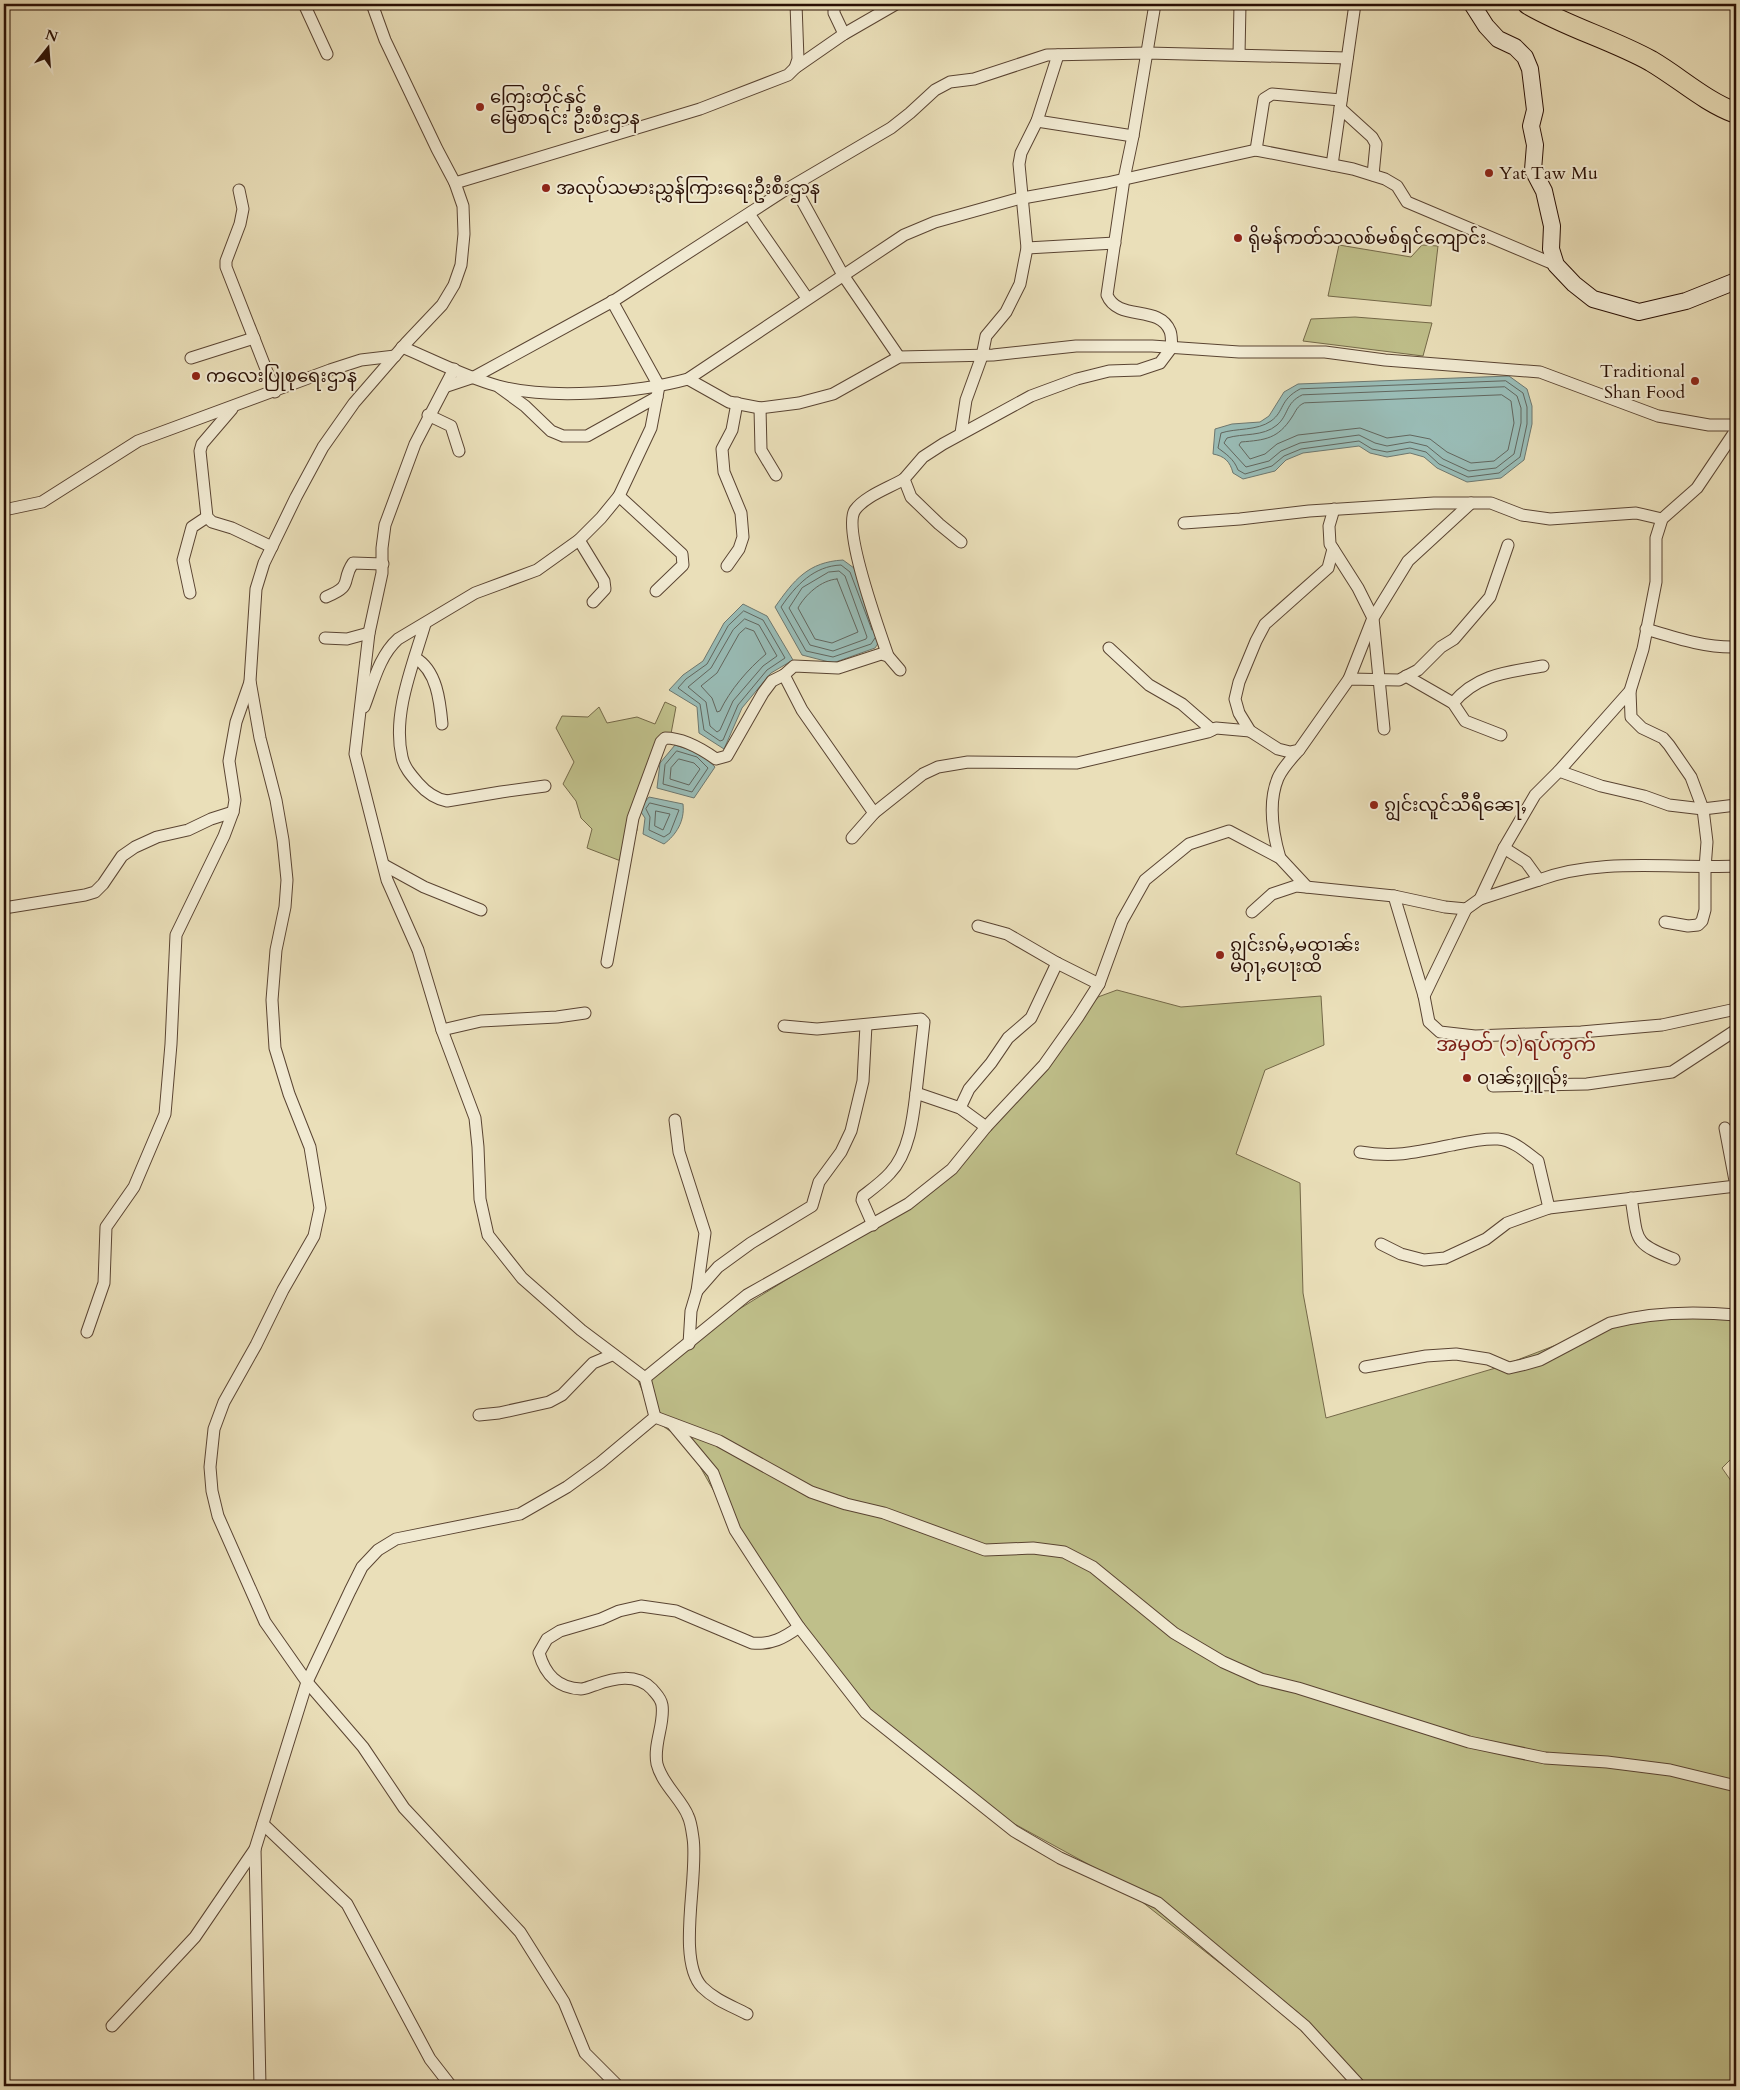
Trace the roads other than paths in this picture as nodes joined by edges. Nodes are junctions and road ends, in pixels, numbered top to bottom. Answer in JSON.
{"nodes":[{"id":1,"x":304,"y":4,"type":"edge"},
{"id":2,"x":372,"y":4,"type":"edge"},
{"id":3,"x":796,"y":4,"type":"edge"},
{"id":4,"x":834,"y":4,"type":"edge"},
{"id":5,"x":896,"y":4,"type":"edge"},
{"id":6,"x":1155,"y":4,"type":"edge"},
{"id":7,"x":1240,"y":4,"type":"edge"},
{"id":8,"x":1355,"y":4,"type":"edge"},
{"id":9,"x":1472,"y":4,"type":"edge"},
{"id":10,"x":1528,"y":4,"type":"edge"},
{"id":11,"x":844,"y":34,"type":"junction"},
{"id":12,"x":1147,"y":52,"type":"junction"},
{"id":13,"x":327,"y":54,"type":"dead end"},
{"id":14,"x":1058,"y":55,"type":"junction"},
{"id":15,"x":1239,"y":55,"type":"junction"},
{"id":16,"x":1347,"y":58,"type":"junction"},
{"id":17,"x":795,"y":68,"type":"junction"},
{"id":18,"x":1341,"y":104,"type":"junction"},
{"id":19,"x":1736,"y":113,"type":"edge"},
{"id":20,"x":1037,"y":121,"type":"junction"},
{"id":21,"x":1133,"y":136,"type":"junction"},
{"id":22,"x":1256,"y":150,"type":"junction"},
{"id":23,"x":1332,"y":165,"type":"junction"},
{"id":24,"x":1373,"y":175,"type":"junction"},
{"id":25,"x":1124,"y":179,"type":"junction"},
{"id":26,"x":455,"y":183,"type":"junction"},
{"id":27,"x":794,"y":186,"type":"junction"},
{"id":28,"x":239,"y":190,"type":"dead end"},
{"id":29,"x":1022,"y":198,"type":"junction"},
{"id":30,"x":749,"y":214,"type":"junction"},
{"id":31,"x":1115,"y":243,"type":"junction"},
{"id":32,"x":1027,"y":248,"type":"junction"},
{"id":33,"x":1556,"y":265,"type":"junction"},
{"id":34,"x":843,"y":275,"type":"junction"},
{"id":35,"x":1736,"y":281,"type":"edge"},
{"id":36,"x":807,"y":298,"type":"junction"},
{"id":37,"x":612,"y":301,"type":"junction"},
{"id":38,"x":254,"y":338,"type":"junction"},
{"id":39,"x":1172,"y":347,"type":"junction"},
{"id":40,"x":399,"y":352,"type":"junction"},
{"id":41,"x":982,"y":356,"type":"junction"},
{"id":42,"x":898,"y":357,"type":"junction"},
{"id":43,"x":191,"y":358,"type":"dead end"},
{"id":44,"x":454,"y":369,"type":"junction"},
{"id":45,"x":474,"y":377,"type":"junction"},
{"id":46,"x":688,"y":379,"type":"junction"},
{"id":47,"x":446,"y":386,"type":"junction"},
{"id":48,"x":498,"y":386,"type":"junction"},
{"id":49,"x":658,"y":391,"type":"junction"},
{"id":50,"x":275,"y":392,"type":"junction"},
{"id":51,"x":737,"y":403,"type":"junction"},
{"id":52,"x":233,"y":407,"type":"junction"},
{"id":53,"x":760,"y":408,"type":"junction"},
{"id":54,"x":428,"y":415,"type":"junction"},
{"id":55,"x":1736,"y":425,"type":"edge"},
{"id":56,"x":1736,"y":430,"type":"edge"},
{"id":57,"x":961,"y":434,"type":"junction"},
{"id":58,"x":459,"y":451,"type":"dead end"},
{"id":59,"x":776,"y":475,"type":"dead end"},
{"id":60,"x":904,"y":479,"type":"junction"},
{"id":61,"x":619,"y":496,"type":"junction"},
{"id":62,"x":1471,"y":503,"type":"junction"},
{"id":63,"x":1334,"y":509,"type":"junction"},
{"id":64,"x":4,"y":510,"type":"edge"},
{"id":65,"x":207,"y":518,"type":"junction"},
{"id":66,"x":1662,"y":519,"type":"junction"},
{"id":67,"x":1184,"y":523,"type":"dead end"},
{"id":68,"x":579,"y":540,"type":"junction"},
{"id":69,"x":961,"y":542,"type":"dead end"},
{"id":70,"x":1508,"y":545,"type":"dead end"},
{"id":71,"x":272,"y":548,"type":"junction"},
{"id":72,"x":1333,"y":549,"type":"junction"},
{"id":73,"x":383,"y":564,"type":"junction"},
{"id":74,"x":727,"y":566,"type":"dead end"},
{"id":75,"x":656,"y":591,"type":"dead end"},
{"id":76,"x":190,"y":593,"type":"dead end"},
{"id":77,"x":326,"y":597,"type":"dead end"},
{"id":78,"x":593,"y":602,"type":"dead end"},
{"id":79,"x":1373,"y":618,"type":"junction"},
{"id":80,"x":425,"y":624,"type":"junction"},
{"id":81,"x":1646,"y":629,"type":"junction"},
{"id":82,"x":370,"y":633,"type":"junction"},
{"id":83,"x":325,"y":638,"type":"dead end"},
{"id":84,"x":1736,"y":647,"type":"edge"},
{"id":85,"x":1109,"y":648,"type":"dead end"},
{"id":86,"x":888,"y":656,"type":"junction"},
{"id":87,"x":415,"y":658,"type":"junction"},
{"id":88,"x":1544,"y":666,"type":"dead end"},
{"id":89,"x":900,"y":670,"type":"dead end"},
{"id":90,"x":784,"y":675,"type":"junction"},
{"id":91,"x":1406,"y":676,"type":"junction"},
{"id":92,"x":1349,"y":679,"type":"junction"},
{"id":93,"x":1379,"y":679,"type":"junction"},
{"id":94,"x":250,"y":681,"type":"junction"},
{"id":95,"x":1630,"y":691,"type":"junction"},
{"id":96,"x":1453,"y":703,"type":"junction"},
{"id":97,"x":359,"y":720,"type":"junction"},
{"id":98,"x":442,"y":724,"type":"dead end"},
{"id":99,"x":1384,"y":729,"type":"dead end"},
{"id":100,"x":1212,"y":730,"type":"junction"},
{"id":101,"x":1250,"y":731,"type":"junction"},
{"id":102,"x":1501,"y":735,"type":"dead end"},
{"id":103,"x":1299,"y":750,"type":"junction"},
{"id":104,"x":1559,"y":771,"type":"junction"},
{"id":105,"x":545,"y":786,"type":"dead end"},
{"id":106,"x":1736,"y":805,"type":"edge"},
{"id":107,"x":1703,"y":809,"type":"junction"},
{"id":108,"x":233,"y":812,"type":"junction"},
{"id":109,"x":874,"y":813,"type":"junction"},
{"id":110,"x":852,"y":838,"type":"dead end"},
{"id":111,"x":1504,"y":848,"type":"junction"},
{"id":112,"x":1280,"y":858,"type":"junction"},
{"id":113,"x":384,"y":865,"type":"junction"},
{"id":114,"x":1736,"y":866,"type":"edge"},
{"id":115,"x":1705,"y":868,"type":"junction"},
{"id":116,"x":1539,"y":880,"type":"junction"},
{"id":117,"x":1307,"y":887,"type":"junction"},
{"id":118,"x":1394,"y":896,"type":"junction"},
{"id":119,"x":1480,"y":899,"type":"junction"},
{"id":120,"x":4,"y":908,"type":"edge"},
{"id":121,"x":1466,"y":909,"type":"junction"},
{"id":122,"x":481,"y":910,"type":"dead end"},
{"id":123,"x":1252,"y":912,"type":"dead end"},
{"id":124,"x":1665,"y":922,"type":"dead end"},
{"id":125,"x":978,"y":926,"type":"dead end"},
{"id":126,"x":607,"y":962,"type":"dead end"},
{"id":127,"x":1057,"y":964,"type":"junction"},
{"id":128,"x":1099,"y":984,"type":"junction"},
{"id":129,"x":1424,"y":996,"type":"junction"},
{"id":130,"x":1736,"y":1009,"type":"edge"},
{"id":131,"x":585,"y":1013,"type":"dead end"},
{"id":132,"x":866,"y":1024,"type":"junction"},
{"id":133,"x":784,"y":1026,"type":"dead end"},
{"id":134,"x":442,"y":1030,"type":"junction"},
{"id":135,"x":1736,"y":1030,"type":"edge"},
{"id":136,"x":1493,"y":1086,"type":"dead end"},
{"id":137,"x":916,"y":1093,"type":"junction"},
{"id":138,"x":960,"y":1108,"type":"junction"},
{"id":139,"x":675,"y":1120,"type":"dead end"},
{"id":140,"x":986,"y":1127,"type":"junction"},
{"id":141,"x":1725,"y":1128,"type":"dead end"},
{"id":142,"x":1360,"y":1152,"type":"dead end"},
{"id":143,"x":1736,"y":1186,"type":"edge"},
{"id":144,"x":1631,"y":1198,"type":"junction"},
{"id":145,"x":1549,"y":1208,"type":"junction"},
{"id":146,"x":873,"y":1225,"type":"junction"},
{"id":147,"x":1381,"y":1244,"type":"dead end"},
{"id":148,"x":1674,"y":1259,"type":"dead end"},
{"id":149,"x":697,"y":1291,"type":"junction"},
{"id":150,"x":1736,"y":1315,"type":"edge"},
{"id":151,"x":87,"y":1332,"type":"dead end"},
{"id":152,"x":688,"y":1344,"type":"junction"},
{"id":153,"x":612,"y":1355,"type":"junction"},
{"id":154,"x":1365,"y":1367,"type":"dead end"},
{"id":155,"x":645,"y":1378,"type":"junction"},
{"id":156,"x":479,"y":1415,"type":"dead end"},
{"id":157,"x":655,"y":1417,"type":"junction"},
{"id":158,"x":672,"y":1423,"type":"junction"},
{"id":159,"x":799,"y":1627,"type":"junction"},
{"id":160,"x":307,"y":1682,"type":"junction"},
{"id":161,"x":1736,"y":1786,"type":"edge"},
{"id":162,"x":263,"y":1824,"type":"junction"},
{"id":163,"x":255,"y":1849,"type":"junction"},
{"id":164,"x":747,"y":2014,"type":"dead end"},
{"id":165,"x":112,"y":2026,"type":"dead end"},
{"id":166,"x":260,"y":2086,"type":"edge"},
{"id":167,"x":451,"y":2086,"type":"edge"},
{"id":168,"x":618,"y":2086,"type":"edge"},
{"id":169,"x":1360,"y":2086,"type":"edge"}],
"edges":[{"from":1,"to":13,"type":"street"},
{"from":2,"to":26,"type":"street"},
{"from":3,"to":17,"type":"street"},
{"from":4,"to":11,"type":"street"},
{"from":5,"to":11,"type":"street"},
{"from":6,"to":12,"type":"street"},
{"from":7,"to":15,"type":"street"},
{"from":8,"to":16,"type":"street"},
{"from":9,"to":33,"type":"street"},
{"from":10,"to":19,"type":"highway"},
{"from":11,"to":17,"type":"street"},
{"from":12,"to":14,"type":"street"},
{"from":12,"to":15,"type":"street"},
{"from":12,"to":21,"type":"street"},
{"from":14,"to":20,"type":"street"},
{"from":14,"to":27,"type":"street"},
{"from":15,"to":16,"type":"street"},
{"from":16,"to":18,"type":"street"},
{"from":17,"to":26,"type":"street"},
{"from":18,"to":22,"type":"street"},
{"from":18,"to":23,"type":"street"},
{"from":18,"to":24,"type":"street"},
{"from":20,"to":21,"type":"street"},
{"from":20,"to":29,"type":"street"},
{"from":21,"to":25,"type":"street"},
{"from":22,"to":23,"type":"street"},
{"from":22,"to":25,"type":"street"},
{"from":23,"to":24,"type":"street"},
{"from":24,"to":33,"type":"street"},
{"from":25,"to":29,"type":"street"},
{"from":25,"to":31,"type":"street"},
{"from":26,"to":40,"type":"street"},
{"from":27,"to":30,"type":"street"},
{"from":27,"to":34,"type":"street"},
{"from":28,"to":38,"type":"street"},
{"from":29,"to":32,"type":"street"},
{"from":29,"to":34,"type":"street"},
{"from":30,"to":36,"type":"street"},
{"from":30,"to":37,"type":"street"},
{"from":31,"to":32,"type":"street"},
{"from":31,"to":39,"type":"street"},
{"from":32,"to":41,"type":"street"},
{"from":33,"to":35,"type":"street"},
{"from":34,"to":36,"type":"street"},
{"from":34,"to":42,"type":"street"},
{"from":36,"to":46,"type":"street"},
{"from":37,"to":45,"type":"street"},
{"from":37,"to":49,"type":"street"},
{"from":38,"to":43,"type":"street"},
{"from":38,"to":50,"type":"street"},
{"from":39,"to":41,"type":"street"},
{"from":39,"to":55,"type":"street"},
{"from":39,"to":57,"type":"street"},
{"from":40,"to":44,"type":"street"},
{"from":40,"to":50,"type":"street"},
{"from":40,"to":71,"type":"street"},
{"from":41,"to":42,"type":"street"},
{"from":41,"to":57,"type":"street"},
{"from":42,"to":53,"type":"street"},
{"from":44,"to":45,"type":"street"},
{"from":44,"to":47,"type":"street"},
{"from":45,"to":47,"type":"street"},
{"from":45,"to":48,"type":"street"},
{"from":46,"to":49,"type":"street"},
{"from":46,"to":51,"type":"street"},
{"from":47,"to":54,"type":"street"},
{"from":48,"to":49,"type":"street"},
{"from":48,"to":49,"type":"street"},
{"from":49,"to":61,"type":"street"},
{"from":50,"to":52,"type":"street"},
{"from":51,"to":53,"type":"street"},
{"from":51,"to":74,"type":"street"},
{"from":52,"to":64,"type":"street"},
{"from":52,"to":65,"type":"street"},
{"from":53,"to":59,"type":"street"},
{"from":54,"to":58,"type":"street"},
{"from":54,"to":73,"type":"street"},
{"from":56,"to":66,"type":"street"},
{"from":57,"to":60,"type":"street"},
{"from":60,"to":69,"type":"street"},
{"from":60,"to":86,"type":"street"},
{"from":61,"to":68,"type":"street"},
{"from":61,"to":75,"type":"street"},
{"from":62,"to":63,"type":"street"},
{"from":62,"to":66,"type":"street"},
{"from":62,"to":79,"type":"street"},
{"from":63,"to":67,"type":"street"},
{"from":63,"to":72,"type":"street"},
{"from":65,"to":71,"type":"street"},
{"from":65,"to":76,"type":"street"},
{"from":66,"to":81,"type":"street"},
{"from":68,"to":78,"type":"street"},
{"from":68,"to":80,"type":"street"},
{"from":70,"to":91,"type":"street"},
{"from":71,"to":94,"type":"street"},
{"from":72,"to":79,"type":"street"},
{"from":72,"to":101,"type":"street"},
{"from":73,"to":77,"type":"street"},
{"from":73,"to":82,"type":"street"},
{"from":79,"to":92,"type":"street"},
{"from":79,"to":93,"type":"street"},
{"from":80,"to":87,"type":"street"},
{"from":80,"to":97,"type":"street"},
{"from":81,"to":84,"type":"street"},
{"from":81,"to":95,"type":"street"},
{"from":82,"to":83,"type":"street"},
{"from":82,"to":97,"type":"street"},
{"from":85,"to":100,"type":"street"},
{"from":86,"to":89,"type":"street"},
{"from":86,"to":90,"type":"street"},
{"from":87,"to":98,"type":"street"},
{"from":87,"to":105,"type":"street"},
{"from":88,"to":96,"type":"street"},
{"from":90,"to":109,"type":"street"},
{"from":90,"to":126,"type":"street"},
{"from":91,"to":93,"type":"street"},
{"from":91,"to":96,"type":"street"},
{"from":92,"to":93,"type":"street"},
{"from":92,"to":103,"type":"street"},
{"from":93,"to":99,"type":"street"},
{"from":94,"to":108,"type":"street"},
{"from":94,"to":160,"type":"street"},
{"from":95,"to":104,"type":"street"},
{"from":95,"to":107,"type":"street"},
{"from":96,"to":102,"type":"street"},
{"from":97,"to":113,"type":"street"},
{"from":100,"to":101,"type":"street"},
{"from":100,"to":109,"type":"street"},
{"from":101,"to":103,"type":"street"},
{"from":103,"to":112,"type":"street"},
{"from":104,"to":107,"type":"street"},
{"from":104,"to":111,"type":"street"},
{"from":106,"to":107,"type":"street"},
{"from":107,"to":115,"type":"street"},
{"from":108,"to":120,"type":"street"},
{"from":108,"to":151,"type":"street"},
{"from":109,"to":110,"type":"street"},
{"from":111,"to":116,"type":"street"},
{"from":111,"to":119,"type":"street"},
{"from":112,"to":117,"type":"street"},
{"from":112,"to":128,"type":"street"},
{"from":113,"to":122,"type":"street"},
{"from":113,"to":134,"type":"street"},
{"from":114,"to":115,"type":"street"},
{"from":115,"to":116,"type":"street"},
{"from":115,"to":124,"type":"street"},
{"from":116,"to":119,"type":"street"},
{"from":117,"to":118,"type":"street"},
{"from":117,"to":123,"type":"street"},
{"from":118,"to":121,"type":"street"},
{"from":118,"to":129,"type":"street"},
{"from":119,"to":121,"type":"street"},
{"from":121,"to":129,"type":"street"},
{"from":125,"to":127,"type":"street"},
{"from":127,"to":128,"type":"street"},
{"from":127,"to":138,"type":"street"},
{"from":128,"to":140,"type":"street"},
{"from":129,"to":130,"type":"street"},
{"from":131,"to":134,"type":"street"},
{"from":132,"to":133,"type":"street"},
{"from":132,"to":137,"type":"street"},
{"from":132,"to":149,"type":"street"},
{"from":134,"to":153,"type":"street"},
{"from":135,"to":136,"type":"street"},
{"from":137,"to":138,"type":"street"},
{"from":137,"to":146,"type":"street"},
{"from":138,"to":140,"type":"street"},
{"from":139,"to":149,"type":"street"},
{"from":140,"to":146,"type":"street"},
{"from":141,"to":143,"type":"street"},
{"from":142,"to":145,"type":"street"},
{"from":143,"to":144,"type":"street"},
{"from":144,"to":145,"type":"street"},
{"from":144,"to":148,"type":"street"},
{"from":145,"to":147,"type":"street"},
{"from":146,"to":152,"type":"street"},
{"from":149,"to":152,"type":"street"},
{"from":150,"to":154,"type":"street"},
{"from":152,"to":155,"type":"street"},
{"from":153,"to":155,"type":"street"},
{"from":153,"to":156,"type":"street"},
{"from":155,"to":157,"type":"street"},
{"from":157,"to":158,"type":"street"},
{"from":157,"to":160,"type":"street"},
{"from":158,"to":159,"type":"street"},
{"from":158,"to":161,"type":"street"},
{"from":159,"to":164,"type":"street"},
{"from":159,"to":169,"type":"street"},
{"from":160,"to":162,"type":"street"},
{"from":160,"to":168,"type":"street"},
{"from":162,"to":163,"type":"street"},
{"from":162,"to":167,"type":"street"},
{"from":163,"to":165,"type":"street"},
{"from":163,"to":166,"type":"street"}]}
